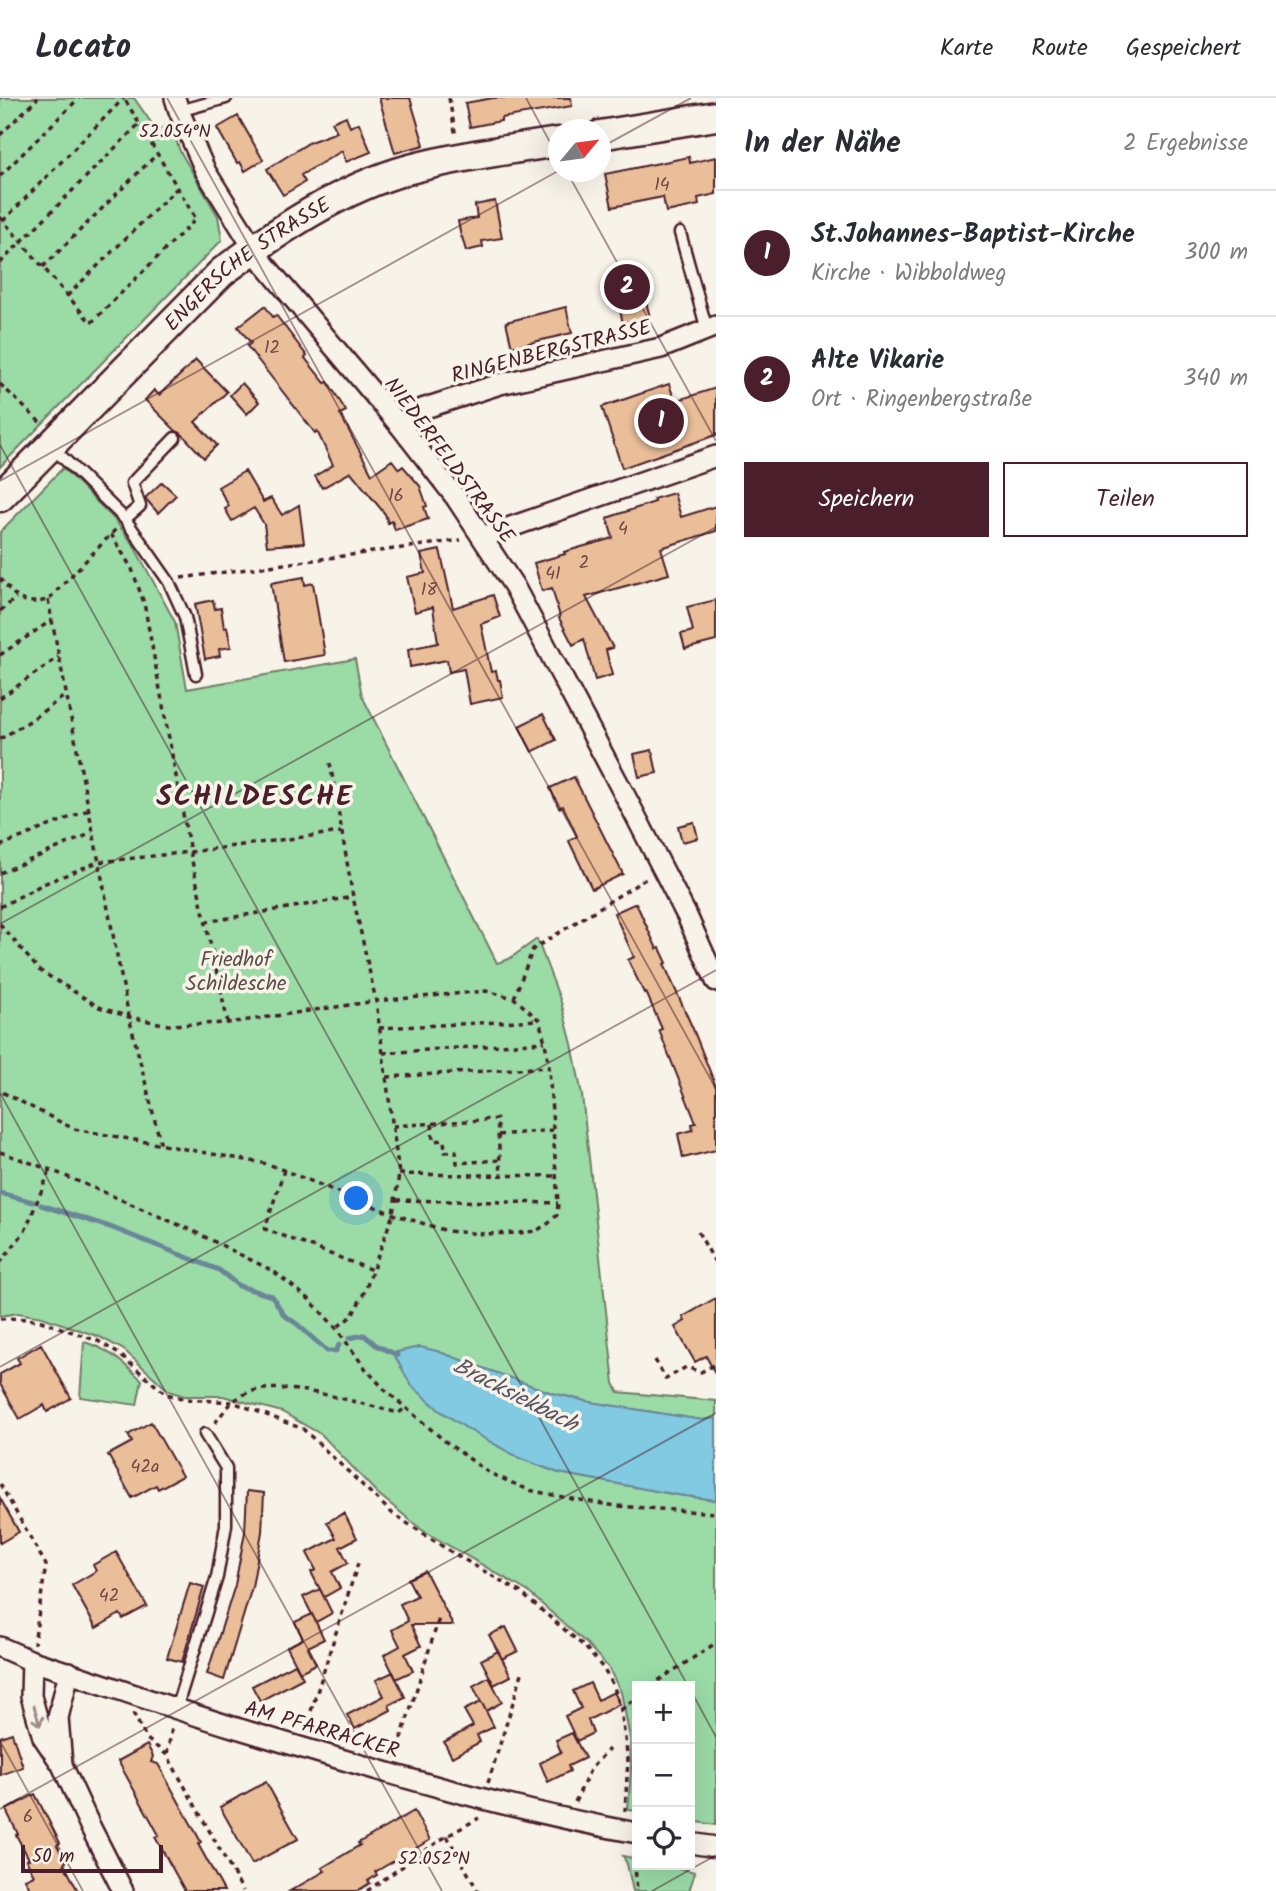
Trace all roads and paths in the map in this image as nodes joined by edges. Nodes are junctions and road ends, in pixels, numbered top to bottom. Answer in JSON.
{"nodes":[{"id":1,"x":38,"y":98,"type":"edge"},
{"id":2,"x":79,"y":98,"type":"edge"},
{"id":3,"x":124,"y":98,"type":"edge"},
{"id":4,"x":226,"y":98,"type":"edge"},
{"id":5,"x":449,"y":98,"type":"edge"},
{"id":6,"x":177,"y":105,"type":"edge"},
{"id":7,"x":716,"y":116,"type":"edge"},
{"id":8,"x":139,"y":124,"type":"junction"},
{"id":9,"x":611,"y":133,"type":"edge"},
{"id":10,"x":0,"y":135,"type":"edge"},
{"id":11,"x":548,"y":144,"type":"edge"},
{"id":12,"x":157,"y":154,"type":"junction"},
{"id":13,"x":459,"y":159,"type":"junction"},
{"id":14,"x":0,"y":176,"type":"edge"},
{"id":15,"x":177,"y":188,"type":"junction"},
{"id":16,"x":1,"y":219,"type":"edge"},
{"id":17,"x":680,"y":233,"type":"dead end"},
{"id":18,"x":21,"y":241,"type":"junction"},
{"id":19,"x":254,"y":249,"type":"junction"},
{"id":20,"x":0,"y":263,"type":"edge"},
{"id":21,"x":43,"y":267,"type":"junction"},
{"id":22,"x":67,"y":296,"type":"junction"},
{"id":23,"x":711,"y":328,"type":"edge"},
{"id":24,"x":0,"y":384,"type":"edge"},
{"id":25,"x":401,"y":427,"type":"junction"},
{"id":26,"x":175,"y":438,"type":"dead end"},
{"id":27,"x":55,"y":441,"type":"junction"},
{"id":28,"x":716,"y":456,"type":"edge"},
{"id":29,"x":0,"y":497,"type":"edge"},
{"id":30,"x":125,"y":519,"type":"junction"},
{"id":31,"x":111,"y":534,"type":"junction"},
{"id":32,"x":482,"y":537,"type":"junction"},
{"id":33,"x":0,"y":578,"type":"edge"},
{"id":34,"x":169,"y":582,"type":"junction"},
{"id":35,"x":16,"y":598,"type":"junction"},
{"id":36,"x":48,"y":600,"type":"junction"},
{"id":37,"x":0,"y":611,"type":"edge"},
{"id":38,"x":52,"y":620,"type":"junction"},
{"id":39,"x":0,"y":655,"type":"edge"},
{"id":40,"x":59,"y":657,"type":"junction"},
{"id":41,"x":196,"y":674,"type":"dead end"},
{"id":42,"x":66,"y":695,"type":"junction"},
{"id":43,"x":0,"y":698,"type":"edge"},
{"id":44,"x":0,"y":739,"type":"edge"},
{"id":45,"x":330,"y":763,"type":"dead end"},
{"id":46,"x":88,"y":810,"type":"junction"},
{"id":47,"x":341,"y":832,"type":"junction"},
{"id":48,"x":92,"y":833,"type":"junction"},
{"id":49,"x":0,"y":846,"type":"edge"},
{"id":50,"x":190,"y":852,"type":"junction"},
{"id":51,"x":98,"y":862,"type":"junction"},
{"id":52,"x":662,"y":868,"type":"junction"},
{"id":53,"x":0,"y":873,"type":"edge"},
{"id":54,"x":353,"y":897,"type":"junction"},
{"id":55,"x":0,"y":907,"type":"edge"},
{"id":56,"x":205,"y":922,"type":"junction"},
{"id":57,"x":0,"y":924,"type":"edge"},
{"id":58,"x":716,"y":981,"type":"edge"},
{"id":59,"x":514,"y":998,"type":"junction"},
{"id":60,"x":376,"y":1001,"type":"junction"},
{"id":61,"x":129,"y":1017,"type":"junction"},
{"id":62,"x":539,"y":1020,"type":"junction"},
{"id":63,"x":228,"y":1023,"type":"junction"},
{"id":64,"x":379,"y":1028,"type":"junction"},
{"id":65,"x":545,"y":1042,"type":"junction"},
{"id":66,"x":383,"y":1053,"type":"junction"},
{"id":67,"x":549,"y":1067,"type":"junction"},
{"id":68,"x":386,"y":1077,"type":"junction"},
{"id":69,"x":0,"y":1091,"type":"edge"},
{"id":70,"x":432,"y":1123,"type":"junction"},
{"id":71,"x":393,"y":1126,"type":"junction"},
{"id":72,"x":553,"y":1130,"type":"junction"},
{"id":73,"x":498,"y":1135,"type":"junction"},
{"id":74,"x":161,"y":1145,"type":"junction"},
{"id":75,"x":0,"y":1152,"type":"edge"},
{"id":76,"x":500,"y":1160,"type":"junction"},
{"id":77,"x":51,"y":1170,"type":"junction"},
{"id":78,"x":284,"y":1170,"type":"junction"},
{"id":79,"x":399,"y":1174,"type":"junction"},
{"id":80,"x":501,"y":1176,"type":"junction"},
{"id":81,"x":556,"y":1176,"type":"junction"},
{"id":82,"x":395,"y":1200,"type":"junction"},
{"id":83,"x":558,"y":1203,"type":"junction"},
{"id":84,"x":393,"y":1214,"type":"junction"},
{"id":85,"x":698,"y":1232,"type":"dead end"},
{"id":86,"x":0,"y":1263,"type":"edge"},
{"id":87,"x":716,"y":1264,"type":"edge"},
{"id":88,"x":372,"y":1270,"type":"junction"},
{"id":89,"x":0,"y":1319,"type":"edge"},
{"id":90,"x":336,"y":1328,"type":"junction"},
{"id":91,"x":655,"y":1360,"type":"dead end"},
{"id":92,"x":716,"y":1364,"type":"edge"},
{"id":93,"x":233,"y":1402,"type":"junction"},
{"id":94,"x":405,"y":1408,"type":"junction"},
{"id":95,"x":205,"y":1434,"type":"joint"},
{"id":96,"x":0,"y":1484,"type":"edge"},
{"id":97,"x":716,"y":1513,"type":"edge"},
{"id":98,"x":359,"y":1560,"type":"dead end"},
{"id":99,"x":440,"y":1615,"type":"dead end"},
{"id":100,"x":716,"y":1643,"type":"edge"},
{"id":101,"x":0,"y":1647,"type":"edge"},
{"id":102,"x":32,"y":1661,"type":"junction"},
{"id":103,"x":523,"y":1670,"type":"dead end"},
{"id":104,"x":69,"y":1672,"type":"junction"},
{"id":105,"x":658,"y":1681,"type":"edge"},
{"id":106,"x":121,"y":1690,"type":"junction"},
{"id":107,"x":632,"y":1700,"type":"edge"},
{"id":108,"x":176,"y":1709,"type":"junction"},
{"id":109,"x":621,"y":1710,"type":"junction"},
{"id":110,"x":300,"y":1746,"type":"junction"},
{"id":111,"x":609,"y":1749,"type":"dead end"},
{"id":112,"x":167,"y":1755,"type":"junction"},
{"id":113,"x":62,"y":1765,"type":"junction"},
{"id":114,"x":390,"y":1773,"type":"junction"},
{"id":115,"x":483,"y":1798,"type":"junction"},
{"id":116,"x":479,"y":1818,"type":"dead end"},
{"id":117,"x":568,"y":1820,"type":"junction"},
{"id":118,"x":631,"y":1832,"type":"edge"},
{"id":119,"x":447,"y":1836,"type":"junction"},
{"id":120,"x":695,"y":1844,"type":"edge"},
{"id":121,"x":716,"y":1847,"type":"edge"},
{"id":122,"x":124,"y":1891,"type":"edge"},
{"id":123,"x":243,"y":1891,"type":"edge"},
{"id":124,"x":368,"y":1891,"type":"edge"},
{"id":125,"x":478,"y":1891,"type":"edge"},
{"id":126,"x":637,"y":1891,"type":"edge"}],
"edges":[{"from":1,"to":10,"type":"path"},
{"from":2,"to":14,"type":"path"},
{"from":3,"to":8,"type":"path"},
{"from":3,"to":16,"type":"path"},
{"from":4,"to":6,"type":"lane"},
{"from":5,"to":13,"type":"path"},
{"from":6,"to":19,"type":"street","name":"NIEDERFELDSTRASSE"},
{"from":7,"to":9,"type":"main road"},
{"from":8,"to":12,"type":"path"},
{"from":8,"to":18,"type":"path"},
{"from":11,"to":13,"type":"main road","name":"ENGERSCHE STRASSE"},
{"from":12,"to":15,"type":"path"},
{"from":12,"to":21,"type":"path"},
{"from":13,"to":19,"type":"main road","name":"ENGERSCHE STRASSE"},
{"from":15,"to":22,"type":"path"},
{"from":15,"to":22,"type":"path"},
{"from":16,"to":18,"type":"path"},
{"from":17,"to":23,"type":"lane"},
{"from":18,"to":20,"type":"path"},
{"from":18,"to":21,"type":"path"},
{"from":19,"to":25,"type":"street","name":"NIEDERFELDSTRASSE"},
{"from":19,"to":27,"type":"main road","name":"ENGERSCHE STRASSE"},
{"from":21,"to":22,"type":"path"},
{"from":23,"to":25,"type":"street","name":"RINGENBERGSTRASSE"},
{"from":24,"to":27,"type":"path"},
{"from":25,"to":32,"type":"street","name":"NIEDERFELDSTRASSE"},
{"from":26,"to":30,"type":"lane"},
{"from":27,"to":29,"type":"main road","name":"ENGERSCHE STRASSE"},
{"from":27,"to":30,"type":"lane"},
{"from":28,"to":32,"type":"street"},
{"from":30,"to":31,"type":"path"},
{"from":30,"to":34,"type":"lane"},
{"from":31,"to":36,"type":"path"},
{"from":31,"to":50,"type":"path"},
{"from":32,"to":34,"type":"path"},
{"from":32,"to":52,"type":"street","name":"NIEDERFELDSTRASSE"},
{"from":33,"to":35,"type":"path"},
{"from":34,"to":41,"type":"lane"},
{"from":35,"to":36,"type":"path"},
{"from":35,"to":37,"type":"path"},
{"from":36,"to":38,"type":"path"},
{"from":38,"to":39,"type":"path"},
{"from":38,"to":40,"type":"path"},
{"from":40,"to":42,"type":"path"},
{"from":40,"to":43,"type":"path"},
{"from":42,"to":44,"type":"path"},
{"from":42,"to":46,"type":"path"},
{"from":45,"to":47,"type":"path"},
{"from":46,"to":48,"type":"path"},
{"from":46,"to":49,"type":"path"},
{"from":47,"to":50,"type":"path"},
{"from":47,"to":54,"type":"path"},
{"from":48,"to":51,"type":"path"},
{"from":48,"to":53,"type":"path"},
{"from":50,"to":51,"type":"path"},
{"from":50,"to":56,"type":"path"},
{"from":51,"to":55,"type":"path"},
{"from":51,"to":61,"type":"path"},
{"from":52,"to":58,"type":"street","name":"NIEDERFELDSTRASSE"},
{"from":52,"to":59,"type":"path"},
{"from":54,"to":56,"type":"path"},
{"from":54,"to":60,"type":"path"},
{"from":56,"to":63,"type":"path"},
{"from":57,"to":61,"type":"path"},
{"from":59,"to":60,"type":"path"},
{"from":59,"to":62,"type":"path"},
{"from":60,"to":63,"type":"path"},
{"from":60,"to":64,"type":"path"},
{"from":61,"to":63,"type":"path"},
{"from":61,"to":74,"type":"path"},
{"from":62,"to":64,"type":"path"},
{"from":62,"to":65,"type":"path"},
{"from":64,"to":66,"type":"path"},
{"from":65,"to":66,"type":"path"},
{"from":65,"to":67,"type":"path"},
{"from":66,"to":68,"type":"path"},
{"from":67,"to":68,"type":"path"},
{"from":67,"to":72,"type":"path"},
{"from":68,"to":71,"type":"path"},
{"from":69,"to":74,"type":"path"},
{"from":70,"to":71,"type":"path"},
{"from":70,"to":73,"type":"path"},
{"from":70,"to":76,"type":"path"},
{"from":71,"to":79,"type":"path"},
{"from":72,"to":73,"type":"path"},
{"from":72,"to":81,"type":"path"},
{"from":73,"to":76,"type":"path"},
{"from":74,"to":78,"type":"path"},
{"from":75,"to":77,"type":"path"},
{"from":76,"to":80,"type":"path"},
{"from":77,"to":86,"type":"path"},
{"from":77,"to":90,"type":"path"},
{"from":78,"to":84,"type":"path"},
{"from":78,"to":88,"type":"path"},
{"from":79,"to":80,"type":"path"},
{"from":79,"to":82,"type":"path"},
{"from":80,"to":81,"type":"path"},
{"from":81,"to":83,"type":"path"},
{"from":82,"to":83,"type":"path"},
{"from":82,"to":84,"type":"path"},
{"from":83,"to":84,"type":"path"},
{"from":84,"to":88,"type":"path"},
{"from":85,"to":87,"type":"path"},
{"from":88,"to":90,"type":"path"},
{"from":89,"to":93,"type":"path"},
{"from":90,"to":94,"type":"path"},
{"from":91,"to":92,"type":"path"},
{"from":93,"to":94,"type":"path"},
{"from":93,"to":95,"type":"path"},
{"from":93,"to":109,"type":"path"},
{"from":94,"to":97,"type":"path"},
{"from":95,"to":108,"type":"lane"},
{"from":96,"to":102,"type":"path"},
{"from":98,"to":110,"type":"path"},
{"from":99,"to":114,"type":"path"},
{"from":100,"to":105,"type":"path"},
{"from":101,"to":102,"type":"street","name":"AM PFARRACKER"},
{"from":102,"to":104,"type":"street","name":"AM PFARRACKER"},
{"from":102,"to":113,"type":"street","one_way":true},
{"from":103,"to":115,"type":"path"},
{"from":104,"to":106,"type":"street","name":"AM PFARRACKER"},
{"from":104,"to":113,"type":"street"},
{"from":106,"to":108,"type":"street","name":"AM PFARRACKER"},
{"from":106,"to":112,"type":"path"},
{"from":107,"to":109,"type":"path"},
{"from":108,"to":110,"type":"street","name":"AM PFARRACKER"},
{"from":108,"to":112,"type":"path"},
{"from":109,"to":118,"type":"path"},
{"from":110,"to":114,"type":"street","name":"AM PFARRACKER"},
{"from":111,"to":117,"type":"path"},
{"from":112,"to":123,"type":"path"},
{"from":113,"to":122,"type":"street"},
{"from":114,"to":115,"type":"street","name":"AM PFARRACKER"},
{"from":115,"to":117,"type":"street","name":"AM PFARRACKER"},
{"from":116,"to":119,"type":"path"},
{"from":117,"to":118,"type":"street","name":"AM PFARRACKER"},
{"from":118,"to":126,"type":"path"},
{"from":119,"to":124,"type":"path"},
{"from":119,"to":125,"type":"path"},
{"from":120,"to":121,"type":"street"}]}
